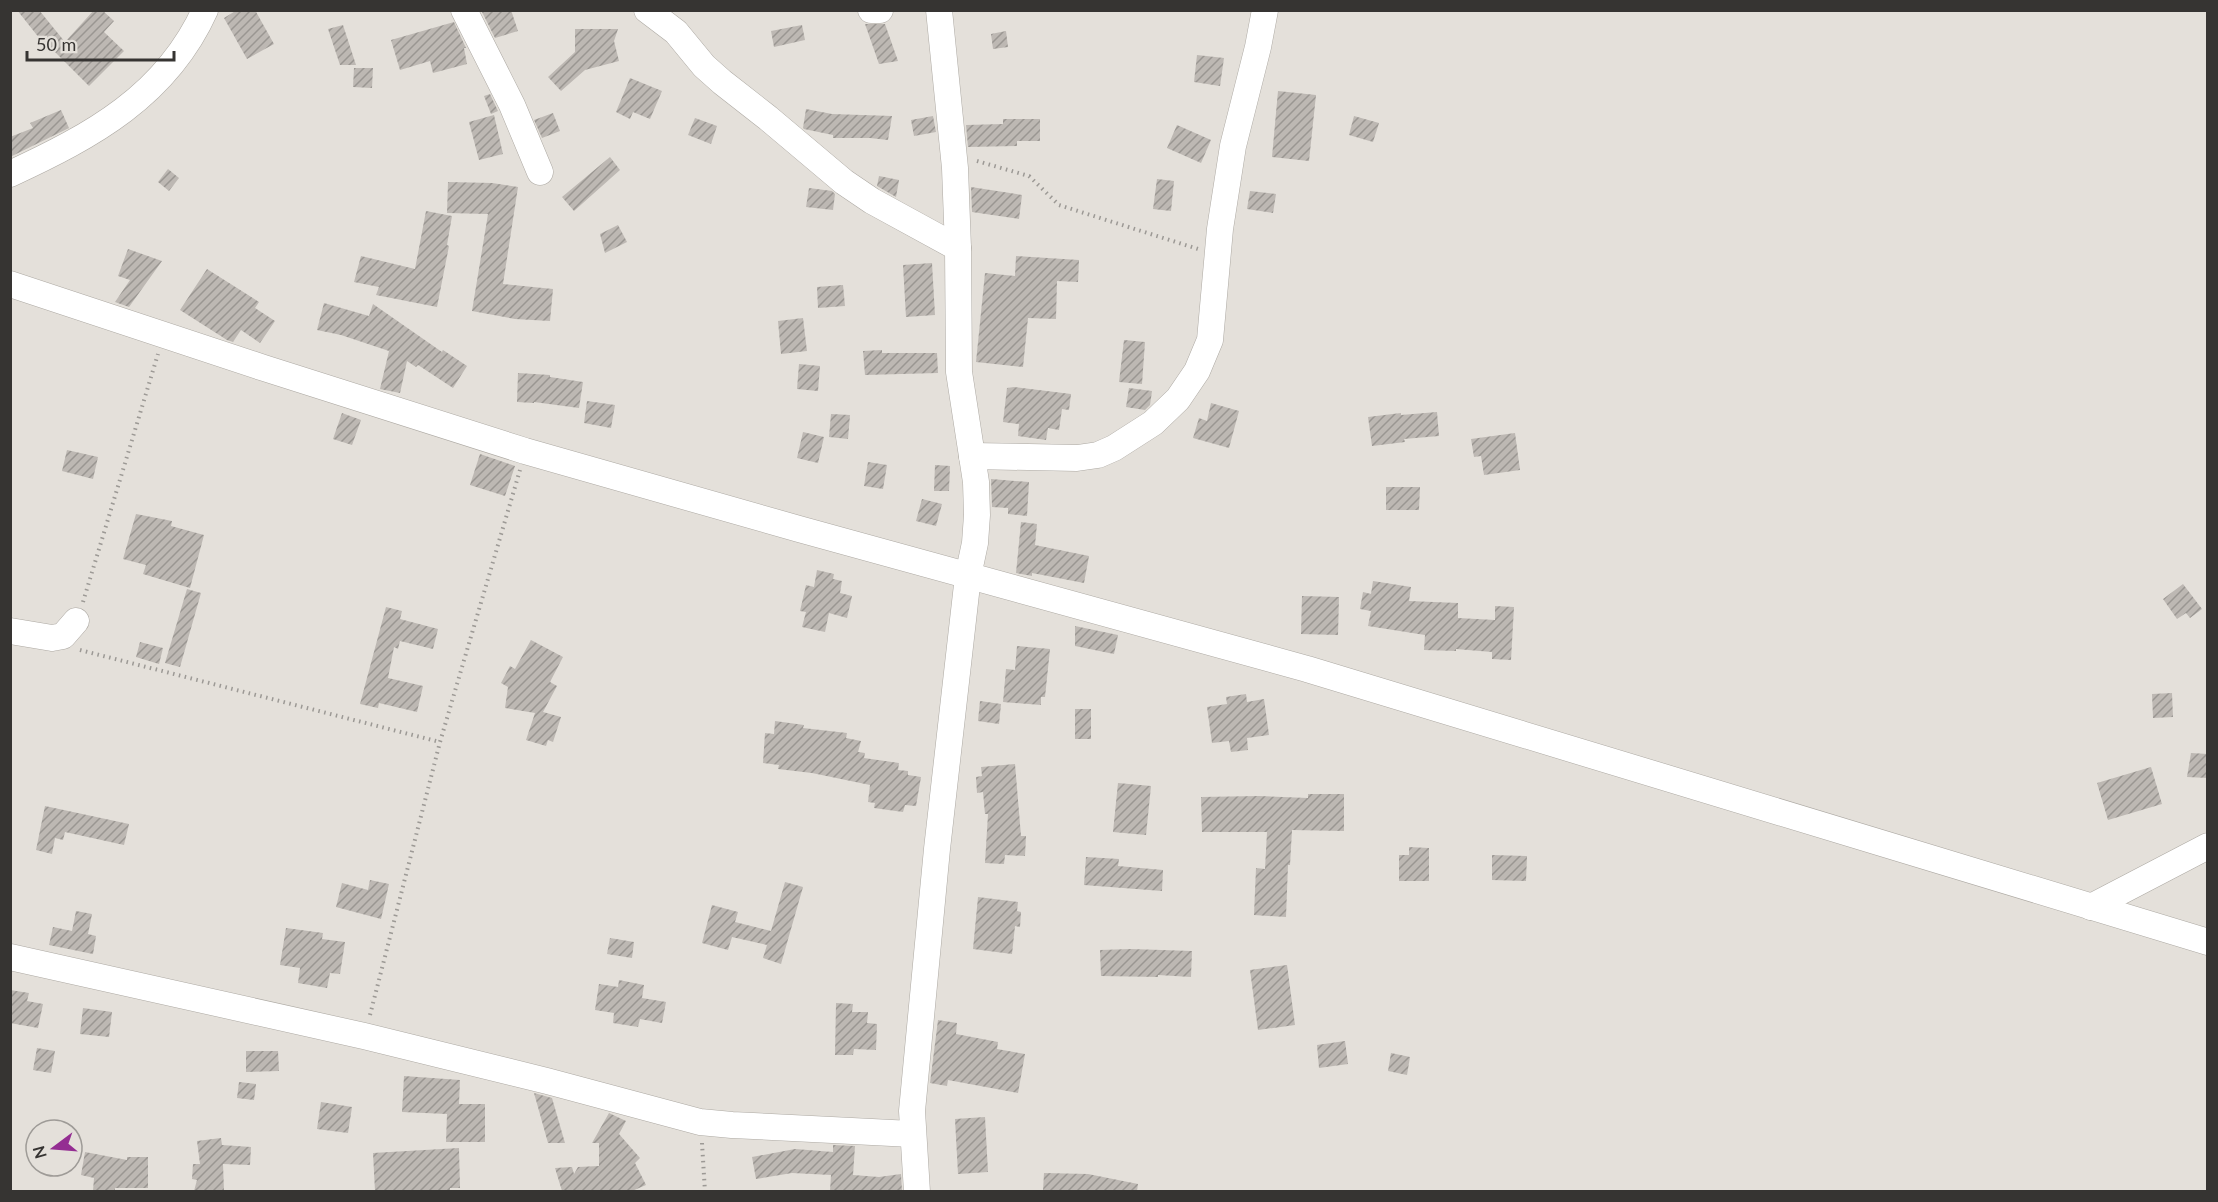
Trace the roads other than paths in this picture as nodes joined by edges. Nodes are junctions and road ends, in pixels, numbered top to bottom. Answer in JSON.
{"nodes":[{"id":1,"x":205,"y":10,"type":"edge"},
{"id":2,"x":464,"y":10,"type":"edge"},
{"id":3,"x":682,"y":10,"type":"edge"},
{"id":4,"x":871,"y":10,"type":"edge"},
{"id":5,"x":880,"y":10,"type":"edge"},
{"id":6,"x":939,"y":10,"type":"edge"},
{"id":7,"x":1265,"y":10,"type":"edge"},
{"id":8,"x":650,"y":13,"type":"edge"},
{"id":9,"x":540,"y":172,"type":"dead end"},
{"id":10,"x":10,"y":174,"type":"edge"},
{"id":11,"x":958,"y":248,"type":"junction"},
{"id":12,"x":10,"y":284,"type":"edge"},
{"id":13,"x":972,"y":456,"type":"junction"},
{"id":14,"x":968,"y":576,"type":"junction"},
{"id":15,"x":76,"y":621,"type":"road end"},
{"id":16,"x":10,"y":631,"type":"edge"},
{"id":17,"x":2208,"y":846,"type":"edge"},
{"id":18,"x":2091,"y":907,"type":"junction"},
{"id":19,"x":2208,"y":942,"type":"edge"},
{"id":20,"x":10,"y":957,"type":"edge"},
{"id":21,"x":912,"y":1134,"type":"junction"},
{"id":22,"x":917,"y":1191,"type":"edge"}],
"edges":[{"from":1,"to":10,"type":"street"},
{"from":2,"to":9,"type":"street"},
{"from":3,"to":8,"type":"street"},
{"from":4,"to":5,"type":"street"},
{"from":6,"to":11,"type":"street"},
{"from":7,"to":13,"type":"street"},
{"from":8,"to":11,"type":"street"},
{"from":11,"to":13,"type":"street"},
{"from":12,"to":14,"type":"street"},
{"from":13,"to":14,"type":"street"},
{"from":14,"to":18,"type":"street"},
{"from":14,"to":21,"type":"street"},
{"from":15,"to":16,"type":"street"},
{"from":17,"to":18,"type":"street"},
{"from":18,"to":19,"type":"street"},
{"from":20,"to":21,"type":"street"},
{"from":21,"to":22,"type":"street"}]}
